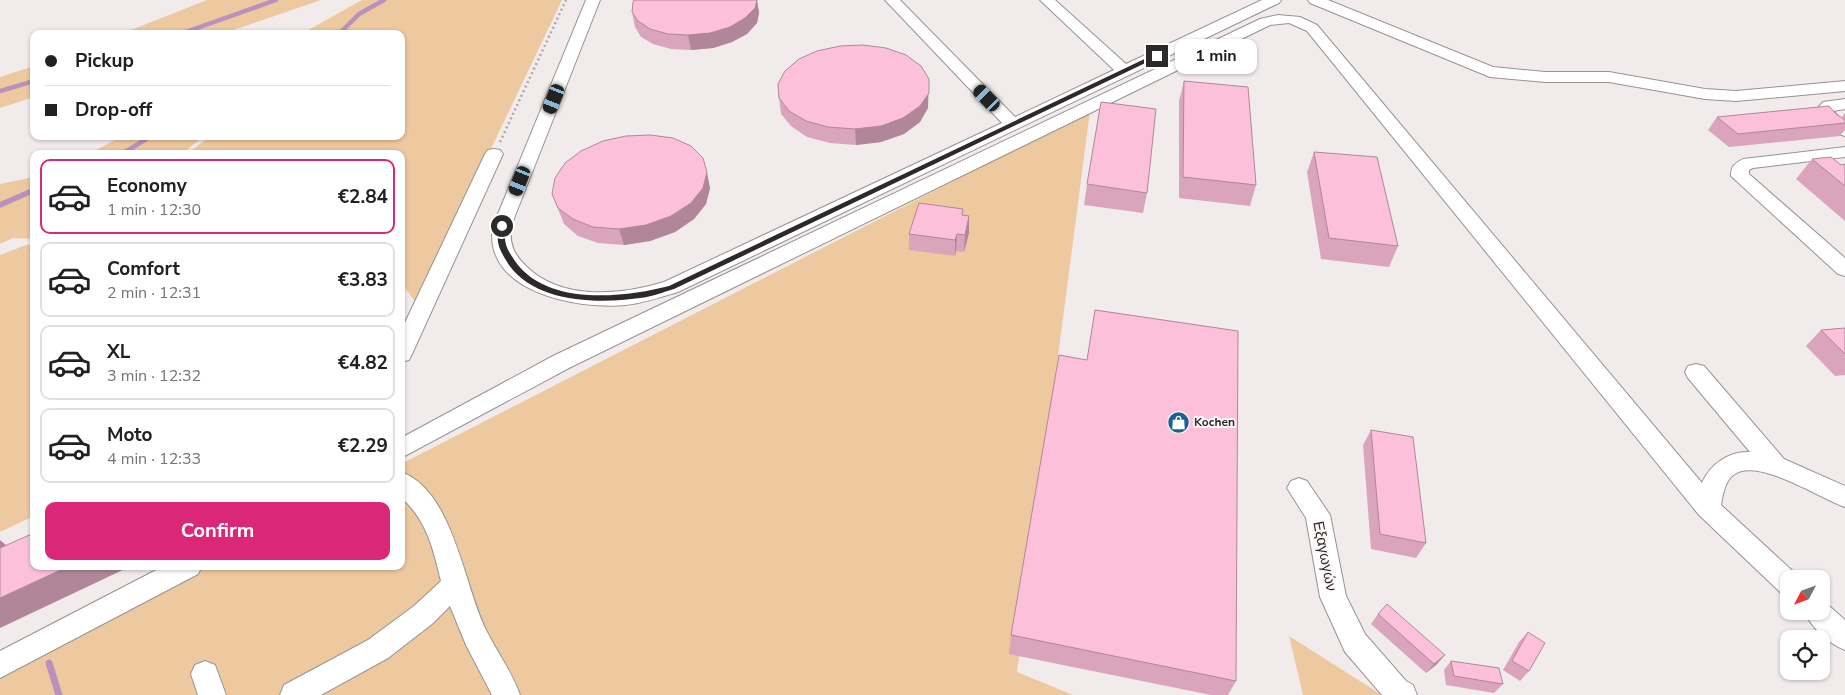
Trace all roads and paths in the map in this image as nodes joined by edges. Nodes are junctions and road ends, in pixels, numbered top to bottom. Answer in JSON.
{"nodes":[{"id":1,"x":566,"y":0,"type":"edge"},
{"id":2,"x":593,"y":0,"type":"edge"},
{"id":3,"x":892,"y":0,"type":"edge"},
{"id":4,"x":1047,"y":0,"type":"edge"},
{"id":5,"x":1274,"y":0,"type":"edge"},
{"id":6,"x":1315,"y":0,"type":"edge"},
{"id":7,"x":1124,"y":71,"type":"junction"},
{"id":8,"x":1845,"y":86,"type":"edge"},
{"id":9,"x":1845,"y":104,"type":"edge"},
{"id":10,"x":1014,"y":125,"type":"junction"},
{"id":11,"x":1845,"y":131,"type":"edge"},
{"id":12,"x":1845,"y":152,"type":"edge"},
{"id":13,"x":494,"y":154,"type":"joint"},
{"id":14,"x":1845,"y":269,"type":"edge"},
{"id":15,"x":405,"y":342,"type":"edge"},
{"id":16,"x":1696,"y":372,"type":"dead end"},
{"id":17,"x":405,"y":448,"type":"edge"},
{"id":18,"x":1775,"y":465,"type":"junction"},
{"id":19,"x":405,"y":485,"type":"edge"},
{"id":20,"x":1299,"y":488,"type":"dead end"},
{"id":21,"x":1845,"y":497,"type":"edge"},
{"id":22,"x":1708,"y":508,"type":"junction"},
{"id":23,"x":181,"y":570,"type":"edge"},
{"id":24,"x":1780,"y":576,"type":"edge"},
{"id":25,"x":455,"y":585,"type":"junction"},
{"id":26,"x":1826,"y":620,"type":"edge"},
{"id":27,"x":1845,"y":638,"type":"edge"},
{"id":28,"x":0,"y":665,"type":"edge"},
{"id":29,"x":294,"y":695,"type":"edge"},
{"id":30,"x":506,"y":695,"type":"edge"},
{"id":31,"x":1403,"y":695,"type":"edge"}],
"edges":[{"from":1,"to":13,"type":"path"},
{"from":2,"to":10,"type":"street"},
{"from":3,"to":10,"type":"street"},
{"from":4,"to":7,"type":"street"},
{"from":5,"to":7,"type":"street"},
{"from":6,"to":8,"type":"street"},
{"from":7,"to":10,"type":"street"},
{"from":9,"to":11,"type":"street"},
{"from":12,"to":14,"type":"street"},
{"from":13,"to":15,"type":"street"},
{"from":16,"to":18,"type":"street"},
{"from":17,"to":22,"type":"street"},
{"from":18,"to":21,"type":"street"},
{"from":18,"to":22,"type":"street"},
{"from":19,"to":25,"type":"street"},
{"from":20,"to":31,"type":"street","name":"Εξαγωγών"},
{"from":22,"to":24,"type":"street"},
{"from":23,"to":28,"type":"street"},
{"from":25,"to":29,"type":"street"},
{"from":25,"to":30,"type":"street"},
{"from":26,"to":27,"type":"street"}]}
